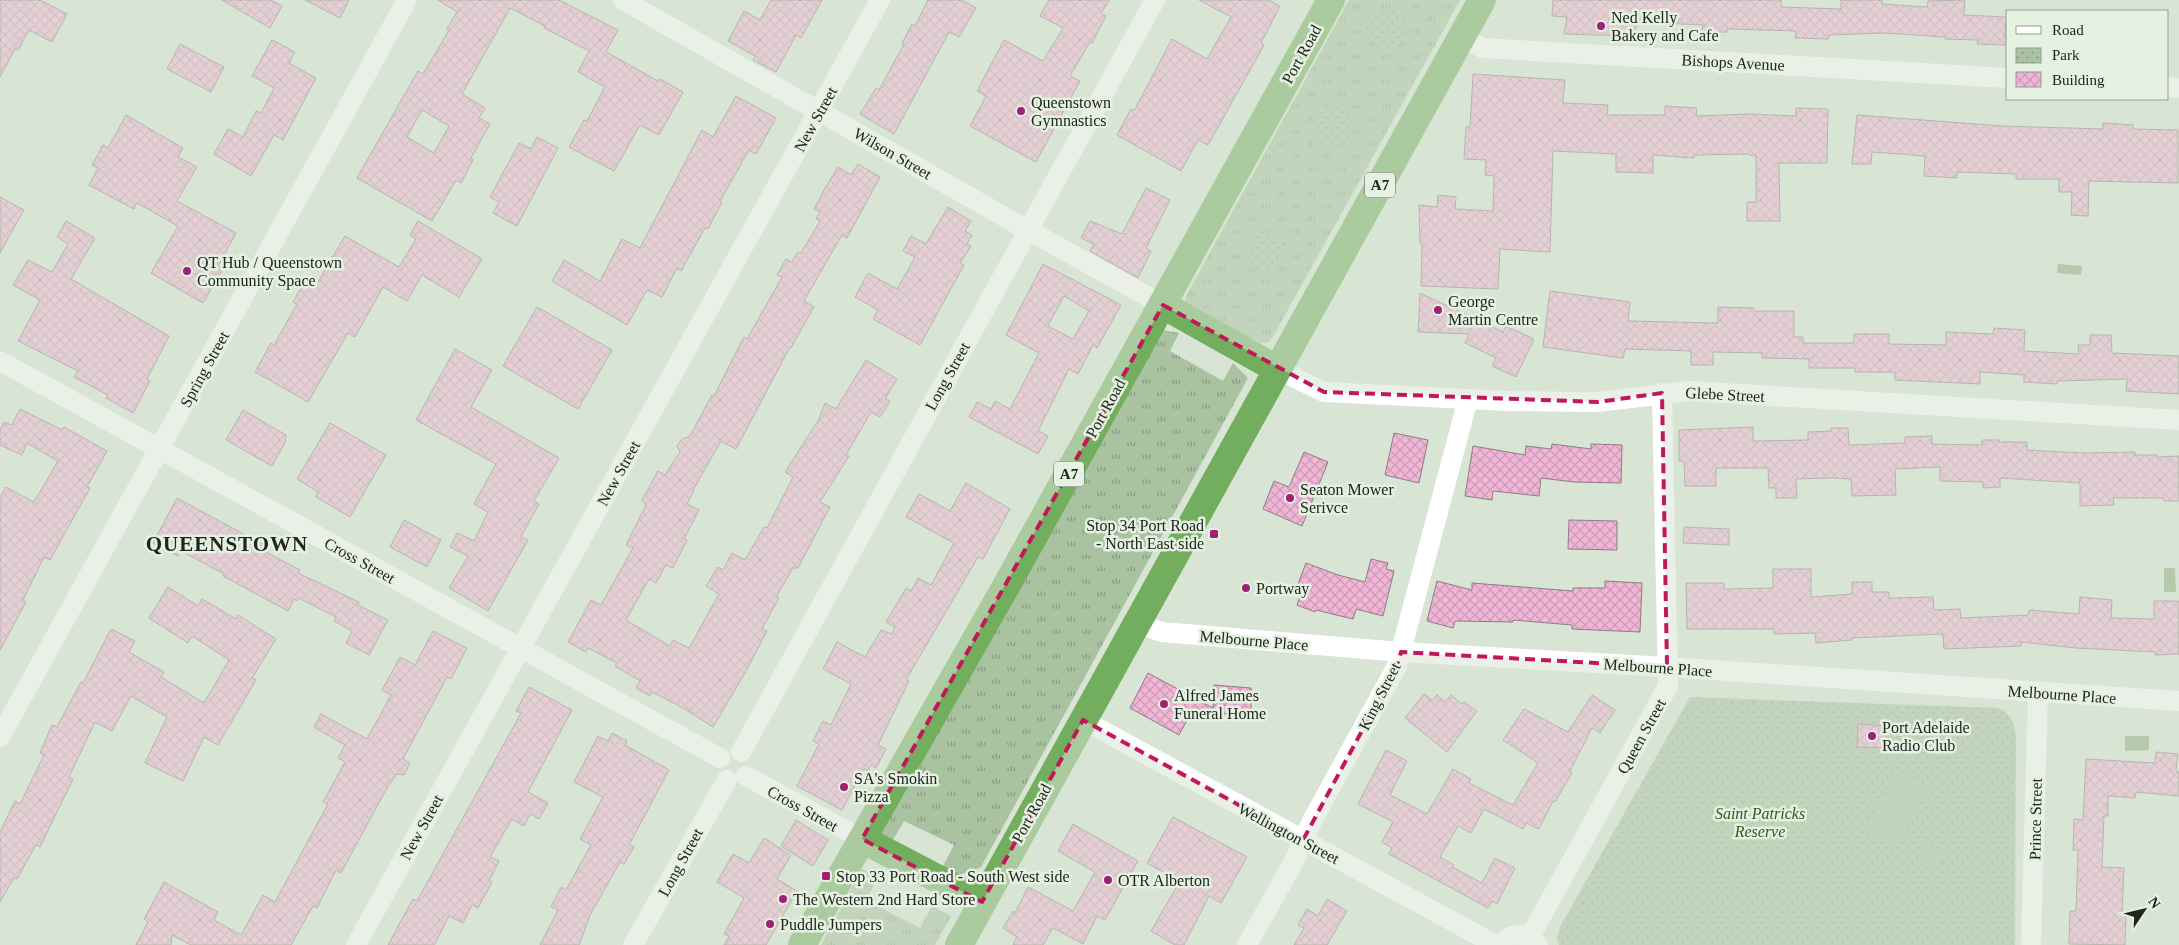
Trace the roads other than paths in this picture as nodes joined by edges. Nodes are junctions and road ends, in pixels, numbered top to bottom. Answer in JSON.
{"nodes":[{"id":1,"x":407,"y":0,"type":"edge"},
{"id":2,"x":623,"y":0,"type":"edge"},
{"id":3,"x":880,"y":0,"type":"edge"},
{"id":4,"x":1155,"y":0,"type":"edge"},
{"id":5,"x":1331,"y":0,"type":"edge"},
{"id":6,"x":1482,"y":0,"type":"edge"},
{"id":7,"x":1462,"y":37,"type":"junction"},
{"id":8,"x":2006,"y":78,"type":"edge"},
{"id":9,"x":820,"y":111,"type":"junction"},
{"id":10,"x":1027,"y":230,"type":"junction"},
{"id":11,"x":1163,"y":305,"type":"junction"},
{"id":12,"x":0,"y":361,"type":"edge"},
{"id":13,"x":1278,"y":369,"type":"junction"},
{"id":14,"x":1662,"y":393,"type":"junction"},
{"id":15,"x":1468,"y":399,"type":"junction"},
{"id":16,"x":2179,"y":420,"type":"edge"},
{"id":17,"x":160,"y":450,"type":"junction"},
{"id":18,"x":1138,"y":624,"type":"junction"},
{"id":19,"x":520,"y":648,"type":"junction"},
{"id":20,"x":1400,"y":652,"type":"junction"},
{"id":21,"x":1667,"y":667,"type":"junction"},
{"id":22,"x":2038,"y":692,"type":"junction"},
{"id":23,"x":2179,"y":701,"type":"edge"},
{"id":24,"x":1083,"y":720,"type":"junction"},
{"id":25,"x":0,"y":737,"type":"edge"},
{"id":26,"x":741,"y":752,"type":"junction"},
{"id":27,"x":720,"y":758,"type":"junction"},
{"id":28,"x":736,"y":778,"type":"junction"},
{"id":29,"x":862,"y":839,"type":"junction"},
{"id":30,"x":1303,"y":840,"type":"junction"},
{"id":31,"x":982,"y":902,"type":"junction"},
{"id":32,"x":1534,"y":941,"type":"edge"},
{"id":33,"x":356,"y":945,"type":"edge"},
{"id":34,"x":633,"y":945,"type":"edge"},
{"id":35,"x":802,"y":945,"type":"edge"},
{"id":36,"x":959,"y":945,"type":"edge"},
{"id":37,"x":1247,"y":945,"type":"edge"},
{"id":38,"x":1496,"y":945,"type":"edge"},
{"id":39,"x":1500,"y":945,"type":"edge"},
{"id":40,"x":2031,"y":945,"type":"edge"}],
"edges":[{"from":1,"to":17,"type":"street","name":"Spring Street"},
{"from":2,"to":9,"type":"street","name":"Wilson Street"},
{"from":3,"to":9,"type":"street","name":"New Street"},
{"from":4,"to":10,"type":"street","name":"Long Street"},
{"from":5,"to":11,"type":"highway","name":"Port Road","number":"A7"},
{"from":6,"to":7,"type":"highway","name":"Port Road","number":"A7"},
{"from":7,"to":8,"type":"street","name":"Bishops Avenue"},
{"from":7,"to":13,"type":"highway","name":"Port Road","number":"A7"},
{"from":9,"to":10,"type":"street","name":"Wilson Street"},
{"from":9,"to":19,"type":"street","name":"New Street"},
{"from":10,"to":11,"type":"street","name":"Wilson Street"},
{"from":10,"to":26,"type":"street","name":"Long Street"},
{"from":11,"to":13,"type":"highway"},
{"from":11,"to":29,"type":"highway","name":"Port Road","number":"A7"},
{"from":12,"to":17,"type":"street","name":"Cross Street"},
{"from":13,"to":15,"type":"street","name":"Glebe Street"},
{"from":13,"to":18,"type":"highway","name":"Port Road","number":"A7"},
{"from":14,"to":15,"type":"street","name":"Glebe Street"},
{"from":14,"to":16,"type":"street","name":"Glebe Street"},
{"from":14,"to":21,"type":"street","name":"Queen Street"},
{"from":15,"to":20,"type":"street","name":"King Street"},
{"from":17,"to":19,"type":"street","name":"Cross Street"},
{"from":17,"to":25,"type":"street","name":"Spring Street"},
{"from":18,"to":20,"type":"street","name":"Melbourne Place"},
{"from":18,"to":24,"type":"highway","name":"Port Road","number":"A7"},
{"from":19,"to":27,"type":"street","name":"Cross Street"},
{"from":19,"to":33,"type":"street","name":"New Street"},
{"from":20,"to":21,"type":"street","name":"Melbourne Place"},
{"from":20,"to":30,"type":"street","name":"King Street"},
{"from":21,"to":22,"type":"street","name":"Melbourne Place"},
{"from":21,"to":32,"type":"street","name":"Queen Street"},
{"from":22,"to":23,"type":"street","name":"Melbourne Place"},
{"from":22,"to":40,"type":"street","name":"Prince Street"},
{"from":24,"to":30,"type":"street","name":"Wellington Street"},
{"from":24,"to":31,"type":"highway","name":"Port Road","number":"A7"},
{"from":26,"to":27,"type":"street"},
{"from":26,"to":28,"type":"street"},
{"from":27,"to":28,"type":"street"},
{"from":28,"to":29,"type":"street","name":"Cross Street"},
{"from":28,"to":34,"type":"street","name":"Long Street"},
{"from":29,"to":31,"type":"highway"},
{"from":29,"to":35,"type":"highway","name":"Port Road","number":"A7"},
{"from":30,"to":37,"type":"street","name":"King Street"},
{"from":30,"to":38,"type":"street","name":"Wellington Street"},
{"from":31,"to":36,"type":"highway","name":"Port Road","number":"A7"},
{"from":32,"to":39,"type":"street"}]}
